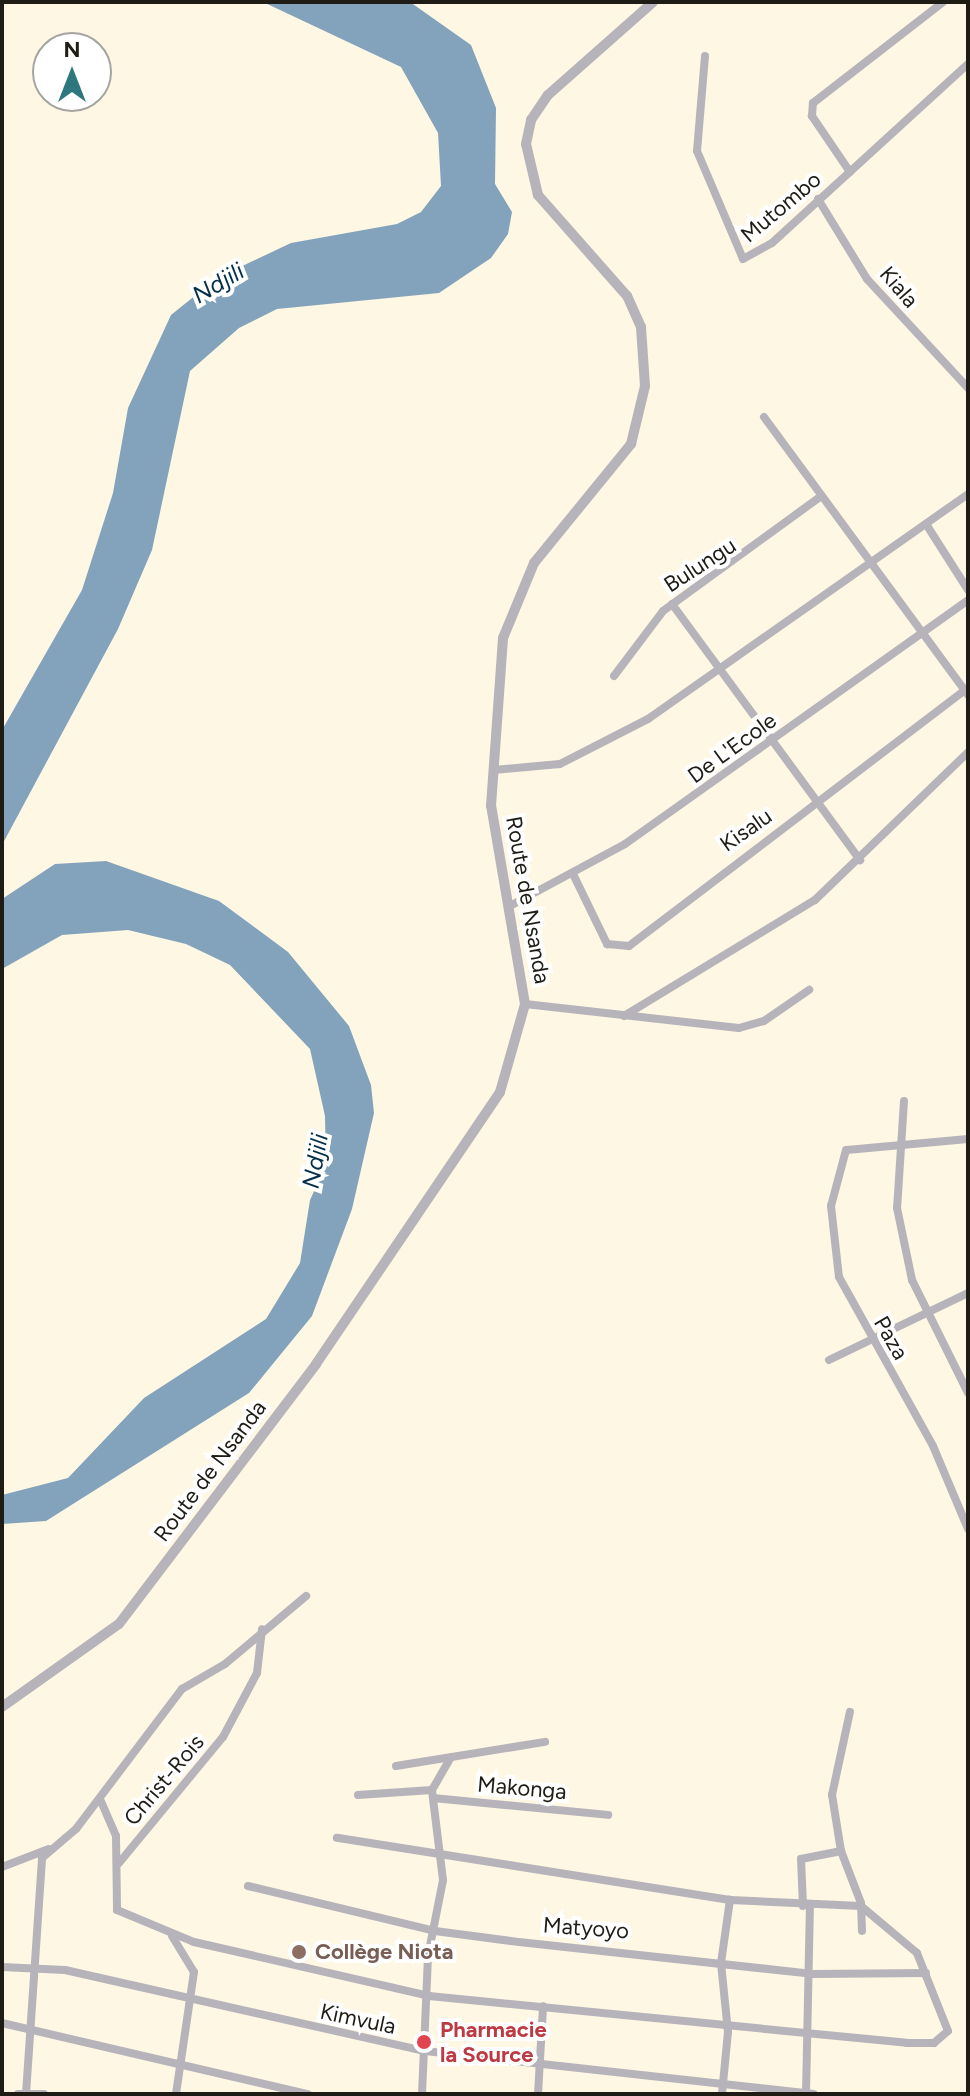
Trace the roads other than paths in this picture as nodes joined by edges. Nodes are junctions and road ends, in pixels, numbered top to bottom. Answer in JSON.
{"nodes":[{"id":1,"x":653,"y":2,"type":"edge"},
{"id":2,"x":943,"y":2,"type":"edge"},
{"id":3,"x":705,"y":56,"type":"dead end"},
{"id":4,"x":968,"y":64,"type":"edge"},
{"id":5,"x":850,"y":172,"type":"junction"},
{"id":6,"x":818,"y":199,"type":"junction"},
{"id":7,"x":968,"y":388,"type":"edge"},
{"id":8,"x":764,"y":417,"type":"dead end"},
{"id":9,"x":968,"y":494,"type":"edge"},
{"id":10,"x":820,"y":497,"type":"junction"},
{"id":11,"x":926,"y":524,"type":"junction"},
{"id":12,"x":869,"y":563,"type":"junction"},
{"id":13,"x":968,"y":590,"type":"edge"},
{"id":14,"x":968,"y":600,"type":"edge"},
{"id":15,"x":672,"y":604,"type":"junction"},
{"id":16,"x":924,"y":633,"type":"junction"},
{"id":17,"x":725,"y":668,"type":"junction"},
{"id":18,"x":614,"y":676,"type":"dead end"},
{"id":19,"x":967,"y":691,"type":"edge"},
{"id":20,"x":774,"y":740,"type":"junction"},
{"id":21,"x":968,"y":752,"type":"edge"},
{"id":22,"x":493,"y":770,"type":"junction"},
{"id":23,"x":817,"y":807,"type":"junction"},
{"id":24,"x":860,"y":860,"type":"junction"},
{"id":25,"x":574,"y":876,"type":"junction"},
{"id":26,"x":508,"y":907,"type":"junction"},
{"id":27,"x":809,"y":990,"type":"dead end"},
{"id":28,"x":525,"y":1004,"type":"junction"},
{"id":29,"x":624,"y":1016,"type":"junction"},
{"id":30,"x":904,"y":1101,"type":"dead end"},
{"id":31,"x":968,"y":1139,"type":"edge"},
{"id":32,"x":902,"y":1147,"type":"junction"},
{"id":33,"x":968,"y":1293,"type":"edge"},
{"id":34,"x":926,"y":1314,"type":"junction"},
{"id":35,"x":868,"y":1335,"type":"junction"},
{"id":36,"x":829,"y":1360,"type":"dead end"},
{"id":37,"x":968,"y":1393,"type":"edge"},
{"id":38,"x":968,"y":1529,"type":"edge"},
{"id":39,"x":306,"y":1596,"type":"dead end"},
{"id":40,"x":262,"y":1629,"type":"junction"},
{"id":41,"x":2,"y":1707,"type":"edge"},
{"id":42,"x":850,"y":1712,"type":"dead end"},
{"id":43,"x":545,"y":1742,"type":"dead end"},
{"id":44,"x":451,"y":1757,"type":"junction"},
{"id":45,"x":396,"y":1766,"type":"dead end"},
{"id":46,"x":432,"y":1794,"type":"junction"},
{"id":47,"x":358,"y":1795,"type":"dead end"},
{"id":48,"x":100,"y":1799,"type":"junction"},
{"id":49,"x":608,"y":1815,"type":"dead end"},
{"id":50,"x":337,"y":1838,"type":"dead end"},
{"id":51,"x":50,"y":1849,"type":"junction"},
{"id":52,"x":841,"y":1851,"type":"junction"},
{"id":53,"x":442,"y":1860,"type":"junction"},
{"id":54,"x":119,"y":1864,"type":"junction"},
{"id":55,"x":2,"y":1867,"type":"edge"},
{"id":56,"x":248,"y":1886,"type":"dead end"},
{"id":57,"x":730,"y":1900,"type":"junction"},
{"id":58,"x":861,"y":1906,"type":"junction"},
{"id":59,"x":806,"y":1907,"type":"junction"},
{"id":60,"x":435,"y":1931,"type":"junction"},
{"id":61,"x":862,"y":1931,"type":"dead end"},
{"id":62,"x":172,"y":1935,"type":"junction"},
{"id":63,"x":721,"y":1963,"type":"junction"},
{"id":64,"x":30,"y":1964,"type":"junction"},
{"id":65,"x":2,"y":1967,"type":"edge"},
{"id":66,"x":926,"y":1973,"type":"junction"},
{"id":67,"x":812,"y":1974,"type":"junction"},
{"id":68,"x":429,"y":1996,"type":"junction"},
{"id":69,"x":193,"y":1999,"type":"junction"},
{"id":70,"x":543,"y":2006,"type":"junction"},
{"id":71,"x":727,"y":2021,"type":"junction"},
{"id":72,"x":2,"y":2023,"type":"edge"},
{"id":73,"x":31,"y":2026,"type":"junction"},
{"id":74,"x":812,"y":2034,"type":"junction"},
{"id":75,"x":425,"y":2051,"type":"junction"},
{"id":76,"x":181,"y":2059,"type":"junction"},
{"id":77,"x":545,"y":2068,"type":"junction"},
{"id":78,"x":722,"y":2090,"type":"edge"},
{"id":79,"x":24,"y":2093,"type":"edge"},
{"id":80,"x":44,"y":2094,"type":"edge"},
{"id":81,"x":176,"y":2094,"type":"edge"},
{"id":82,"x":308,"y":2094,"type":"edge"},
{"id":83,"x":422,"y":2094,"type":"edge"},
{"id":84,"x":538,"y":2094,"type":"edge"},
{"id":85,"x":806,"y":2094,"type":"edge"},
{"id":86,"x":814,"y":2094,"type":"edge"}],
"edges":[{"from":1,"to":22,"type":"street","name":"Route de Nsanda"},
{"from":2,"to":5,"type":"street"},
{"from":3,"to":6,"type":"street","name":"Mutombo"},
{"from":4,"to":5,"type":"street","name":"Mutombo"},
{"from":5,"to":6,"type":"street","name":"Mutombo"},
{"from":6,"to":7,"type":"street","name":"Kiala"},
{"from":8,"to":10,"type":"street"},
{"from":9,"to":11,"type":"street"},
{"from":10,"to":12,"type":"street"},
{"from":10,"to":15,"type":"street","name":"Bulungu"},
{"from":11,"to":12,"type":"street"},
{"from":11,"to":13,"type":"street"},
{"from":12,"to":16,"type":"street"},
{"from":12,"to":17,"type":"street"},
{"from":14,"to":16,"type":"street","name":"De L'Ecole"},
{"from":15,"to":17,"type":"street"},
{"from":15,"to":18,"type":"street","name":"Bulungu"},
{"from":16,"to":19,"type":"street"},
{"from":16,"to":20,"type":"street","name":"De L'Ecole"},
{"from":17,"to":20,"type":"street"},
{"from":17,"to":22,"type":"street"},
{"from":19,"to":23,"type":"street","name":"Kisalu"},
{"from":20,"to":23,"type":"street"},
{"from":20,"to":25,"type":"street","name":"De L'Ecole"},
{"from":21,"to":24,"type":"street"},
{"from":22,"to":26,"type":"street","name":"Route de Nsanda"},
{"from":23,"to":24,"type":"street"},
{"from":23,"to":25,"type":"street","name":"Kisalu"},
{"from":24,"to":29,"type":"street"},
{"from":25,"to":26,"type":"street","name":"De L'Ecole"},
{"from":26,"to":28,"type":"street","name":"Route de Nsanda"},
{"from":27,"to":29,"type":"street"},
{"from":28,"to":29,"type":"street"},
{"from":28,"to":41,"type":"street","name":"Route de Nsanda"},
{"from":30,"to":32,"type":"street"},
{"from":31,"to":32,"type":"street"},
{"from":32,"to":34,"type":"street"},
{"from":32,"to":35,"type":"street","name":"Paza"},
{"from":33,"to":34,"type":"street"},
{"from":34,"to":35,"type":"street"},
{"from":34,"to":37,"type":"street"},
{"from":35,"to":36,"type":"street"},
{"from":35,"to":38,"type":"street","name":"Paza"},
{"from":39,"to":40,"type":"street"},
{"from":40,"to":48,"type":"street"},
{"from":40,"to":54,"type":"street","name":"Christ-Rois"},
{"from":42,"to":52,"type":"street"},
{"from":43,"to":44,"type":"street"},
{"from":44,"to":45,"type":"street"},
{"from":44,"to":46,"type":"street"},
{"from":46,"to":47,"type":"street","name":"Makonga"},
{"from":46,"to":49,"type":"street","name":"Makonga"},
{"from":46,"to":53,"type":"street"},
{"from":48,"to":51,"type":"street"},
{"from":48,"to":54,"type":"street"},
{"from":50,"to":53,"type":"street"},
{"from":51,"to":55,"type":"street"},
{"from":51,"to":64,"type":"street"},
{"from":52,"to":58,"type":"street"},
{"from":52,"to":59,"type":"street"},
{"from":53,"to":57,"type":"street"},
{"from":53,"to":60,"type":"street"},
{"from":54,"to":62,"type":"street"},
{"from":56,"to":60,"type":"street","name":"Matyoyo"},
{"from":57,"to":59,"type":"street"},
{"from":57,"to":63,"type":"street"},
{"from":58,"to":59,"type":"street"},
{"from":58,"to":61,"type":"street"},
{"from":58,"to":66,"type":"street"},
{"from":59,"to":67,"type":"street"},
{"from":60,"to":63,"type":"street","name":"Matyoyo"},
{"from":60,"to":68,"type":"street"},
{"from":62,"to":68,"type":"street"},
{"from":62,"to":69,"type":"street"},
{"from":63,"to":67,"type":"street","name":"Matyoyo"},
{"from":63,"to":71,"type":"street"},
{"from":64,"to":65,"type":"street","name":"Kimvula"},
{"from":64,"to":69,"type":"street","name":"Kimvula"},
{"from":64,"to":73,"type":"street"},
{"from":66,"to":67,"type":"street","name":"Matyoyo"},
{"from":66,"to":74,"type":"street"},
{"from":67,"to":74,"type":"street"},
{"from":68,"to":70,"type":"street"},
{"from":68,"to":75,"type":"street"},
{"from":69,"to":75,"type":"street","name":"Kimvula"},
{"from":69,"to":76,"type":"street"},
{"from":70,"to":71,"type":"street"},
{"from":70,"to":77,"type":"street"},
{"from":71,"to":74,"type":"street"},
{"from":71,"to":78,"type":"street"},
{"from":72,"to":73,"type":"street"},
{"from":73,"to":76,"type":"street"},
{"from":73,"to":79,"type":"street"},
{"from":74,"to":85,"type":"street"},
{"from":75,"to":77,"type":"street","name":"Kimvula"},
{"from":75,"to":83,"type":"street"},
{"from":76,"to":81,"type":"street"},
{"from":76,"to":82,"type":"street"},
{"from":77,"to":78,"type":"street","name":"Kimvula"},
{"from":77,"to":84,"type":"street"},
{"from":78,"to":85,"type":"street","name":"Kimvula"},
{"from":79,"to":80,"type":"street"},
{"from":85,"to":86,"type":"street","name":"Kimvula"}]}
